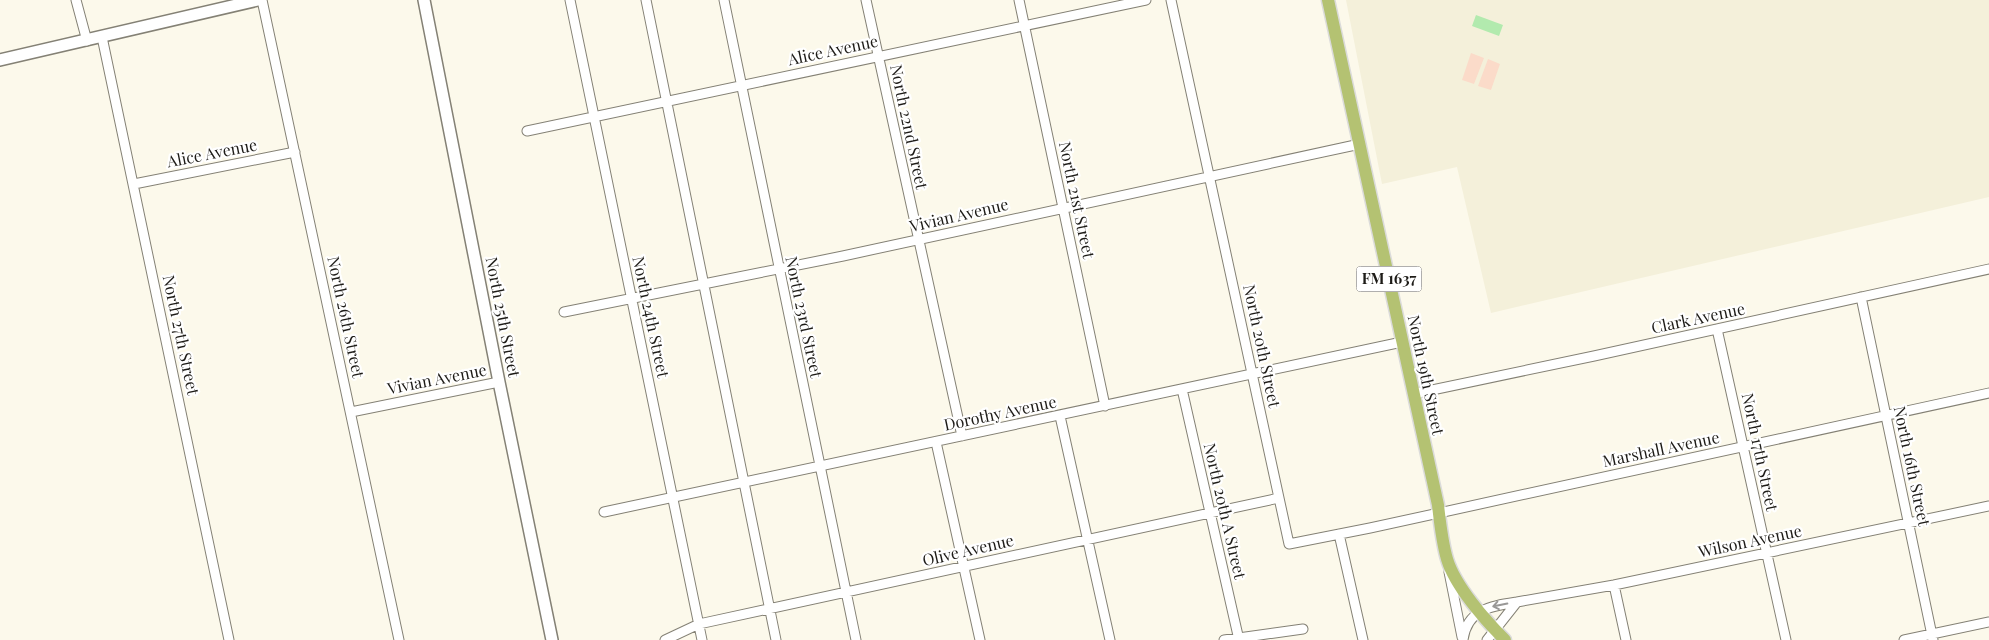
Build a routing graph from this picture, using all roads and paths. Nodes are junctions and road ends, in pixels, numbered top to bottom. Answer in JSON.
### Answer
{"nodes":[{"id":1,"x":76,"y":0,"type":"edge"},
{"id":2,"x":260,"y":0,"type":"edge"},
{"id":3,"x":424,"y":0,"type":"edge"},
{"id":4,"x":570,"y":0,"type":"edge"},
{"id":5,"x":646,"y":0,"type":"edge"},
{"id":6,"x":724,"y":0,"type":"edge"},
{"id":7,"x":866,"y":0,"type":"edge"},
{"id":8,"x":1019,"y":0,"type":"edge"},
{"id":9,"x":1146,"y":0,"type":"edge"},
{"id":10,"x":1171,"y":0,"type":"edge"},
{"id":11,"x":1328,"y":0,"type":"edge"},
{"id":12,"x":1024,"y":25,"type":"junction"},
{"id":13,"x":102,"y":37,"type":"junction"},
{"id":14,"x":87,"y":41,"type":"junction"},
{"id":15,"x":878,"y":56,"type":"junction"},
{"id":16,"x":0,"y":60,"type":"edge"},
{"id":17,"x":741,"y":85,"type":"junction"},
{"id":18,"x":665,"y":102,"type":"junction"},
{"id":19,"x":595,"y":116,"type":"junction"},
{"id":20,"x":527,"y":131,"type":"dead end"},
{"id":21,"x":1360,"y":144,"type":"junction"},
{"id":22,"x":295,"y":152,"type":"junction"},
{"id":23,"x":1210,"y":176,"type":"junction"},
{"id":24,"x":134,"y":184,"type":"junction"},
{"id":25,"x":1063,"y":207,"type":"junction"},
{"id":26,"x":918,"y":239,"type":"junction"},
{"id":27,"x":779,"y":269,"type":"junction"},
{"id":28,"x":1989,"y":269,"type":"edge"},
{"id":29,"x":702,"y":284,"type":"junction"},
{"id":30,"x":1861,"y":297,"type":"junction"},
{"id":31,"x":632,"y":298,"type":"junction"},
{"id":32,"x":564,"y":312,"type":"dead end"},
{"id":33,"x":1717,"y":329,"type":"junction"},
{"id":34,"x":1402,"y":342,"type":"junction"},
{"id":35,"x":1253,"y":373,"type":"junction"},
{"id":36,"x":499,"y":382,"type":"junction"},
{"id":37,"x":1182,"y":389,"type":"junction"},
{"id":38,"x":1989,"y":393,"type":"edge"},
{"id":39,"x":1413,"y":394,"type":"junction"},
{"id":40,"x":1105,"y":406,"type":"junction"},
{"id":41,"x":351,"y":412,"type":"junction"},
{"id":42,"x":1886,"y":415,"type":"junction"},
{"id":43,"x":1060,"y":416,"type":"junction"},
{"id":44,"x":962,"y":436,"type":"junction"},
{"id":45,"x":936,"y":442,"type":"junction"},
{"id":46,"x":1744,"y":447,"type":"junction"},
{"id":47,"x":820,"y":467,"type":"junction"},
{"id":48,"x":743,"y":482,"type":"junction"},
{"id":49,"x":673,"y":497,"type":"junction"},
{"id":50,"x":1280,"y":498,"type":"junction"},
{"id":51,"x":1989,"y":506,"type":"edge"},
{"id":52,"x":604,"y":512,"type":"dead end"},
{"id":53,"x":1210,"y":512,"type":"junction"},
{"id":54,"x":1439,"y":513,"type":"junction"},
{"id":55,"x":1909,"y":523,"type":"junction"},
{"id":56,"x":1339,"y":534,"type":"junction"},
{"id":57,"x":1088,"y":538,"type":"junction"},
{"id":58,"x":1767,"y":552,"type":"junction"},
{"id":59,"x":1447,"y":559,"type":"junction"},
{"id":60,"x":963,"y":566,"type":"junction"},
{"id":61,"x":1614,"y":585,"type":"junction"},
{"id":62,"x":846,"y":592,"type":"junction"},
{"id":63,"x":1517,"y":602,"type":"junction"},
{"id":64,"x":770,"y":609,"type":"junction"},
{"id":65,"x":1479,"y":612,"type":"junction"},
{"id":66,"x":1989,"y":622,"type":"edge"},
{"id":67,"x":699,"y":624,"type":"junction"},
{"id":68,"x":1303,"y":629,"type":"dead end"},
{"id":69,"x":1491,"y":635,"type":"edge"},
{"id":70,"x":1932,"y":637,"type":"edge"},
{"id":71,"x":1239,"y":638,"type":"edge"},
{"id":72,"x":229,"y":640,"type":"edge"},
{"id":73,"x":399,"y":640,"type":"edge"},
{"id":74,"x":552,"y":640,"type":"edge"},
{"id":75,"x":665,"y":640,"type":"edge"},
{"id":76,"x":702,"y":640,"type":"edge"},
{"id":77,"x":776,"y":640,"type":"edge"},
{"id":78,"x":856,"y":640,"type":"edge"},
{"id":79,"x":980,"y":640,"type":"edge"},
{"id":80,"x":1110,"y":640,"type":"edge"},
{"id":81,"x":1224,"y":640,"type":"edge"},
{"id":82,"x":1363,"y":640,"type":"edge"},
{"id":83,"x":1463,"y":640,"type":"edge"},
{"id":84,"x":1505,"y":640,"type":"edge"},
{"id":85,"x":1626,"y":640,"type":"edge"},
{"id":86,"x":1786,"y":640,"type":"edge"},
{"id":87,"x":1904,"y":640,"type":"edge"}],
"edges":[{"from":1,"to":14,"type":"street"},
{"from":2,"to":13,"type":"street"},
{"from":2,"to":22,"type":"street","name":"North 26th Street"},
{"from":3,"to":36,"type":"street","name":"North 25th Street"},
{"from":4,"to":19,"type":"street","name":"North 24th Street"},
{"from":5,"to":18,"type":"street"},
{"from":6,"to":17,"type":"street","name":"North 23rd Street"},
{"from":7,"to":15,"type":"street","name":"North 22nd Street"},
{"from":8,"to":12,"type":"street","name":"North 21st Street"},
{"from":9,"to":12,"type":"street","name":"Alice Avenue"},
{"from":10,"to":23,"type":"street","name":"North 20th Street"},
{"from":11,"to":21,"type":"main road","name":"North 19th Street","number":"FM 1637"},
{"from":12,"to":15,"type":"street","name":"Alice Avenue"},
{"from":12,"to":25,"type":"street","name":"North 21st Street"},
{"from":13,"to":14,"type":"street"},
{"from":13,"to":24,"type":"street","name":"North 27th Street"},
{"from":14,"to":16,"type":"street"},
{"from":15,"to":17,"type":"street","name":"Alice Avenue"},
{"from":15,"to":26,"type":"street","name":"North 22nd Street"},
{"from":17,"to":18,"type":"street","name":"Alice Avenue"},
{"from":17,"to":27,"type":"street","name":"North 23rd Street"},
{"from":18,"to":19,"type":"street","name":"Alice Avenue"},
{"from":18,"to":29,"type":"street"},
{"from":19,"to":20,"type":"street","name":"Alice Avenue"},
{"from":19,"to":31,"type":"street","name":"North 24th Street"},
{"from":21,"to":23,"type":"street","name":"Vivian Avenue"},
{"from":21,"to":34,"type":"main road","name":"North 19th Street","number":"FM 1637"},
{"from":22,"to":24,"type":"street","name":"Alice Avenue"},
{"from":22,"to":41,"type":"street","name":"North 26th Street"},
{"from":23,"to":25,"type":"street","name":"Vivian Avenue"},
{"from":23,"to":35,"type":"street","name":"North 20th Street"},
{"from":24,"to":72,"type":"street","name":"North 27th Street"},
{"from":25,"to":26,"type":"street","name":"Vivian Avenue"},
{"from":25,"to":40,"type":"street","name":"North 21st Street"},
{"from":26,"to":27,"type":"street","name":"Vivian Avenue"},
{"from":26,"to":44,"type":"street","name":"North 22nd Street"},
{"from":27,"to":29,"type":"street","name":"Vivian Avenue"},
{"from":27,"to":47,"type":"street","name":"North 23rd Street"},
{"from":28,"to":30,"type":"street","name":"Clark Avenue"},
{"from":29,"to":31,"type":"street","name":"Vivian Avenue"},
{"from":29,"to":48,"type":"street"},
{"from":30,"to":33,"type":"street","name":"Clark Avenue"},
{"from":30,"to":42,"type":"street","name":"North 16th Street"},
{"from":31,"to":32,"type":"street","name":"Vivian Avenue"},
{"from":31,"to":49,"type":"street","name":"North 24th Street"},
{"from":33,"to":39,"type":"street","name":"Clark Avenue"},
{"from":33,"to":46,"type":"street","name":"North 17th Street"},
{"from":34,"to":35,"type":"street","name":"Dorothy Avenue"},
{"from":34,"to":39,"type":"main road","name":"North 19th Street","number":"FM 1637"},
{"from":35,"to":37,"type":"street","name":"Dorothy Avenue"},
{"from":35,"to":50,"type":"street","name":"North 20th Street"},
{"from":36,"to":41,"type":"street","name":"Vivian Avenue"},
{"from":36,"to":74,"type":"street","name":"North 25th Street"},
{"from":37,"to":40,"type":"street","name":"Dorothy Avenue"},
{"from":37,"to":53,"type":"street","name":"North 20th A Street"},
{"from":38,"to":42,"type":"street","name":"Marshall Avenue"},
{"from":39,"to":54,"type":"main road","name":"North 19th Street","number":"FM 1637"},
{"from":40,"to":43,"type":"street","name":"Dorothy Avenue"},
{"from":41,"to":73,"type":"street","name":"North 26th Street"},
{"from":42,"to":46,"type":"street","name":"Marshall Avenue"},
{"from":42,"to":55,"type":"street","name":"North 16th Street"},
{"from":43,"to":44,"type":"street","name":"Dorothy Avenue"},
{"from":43,"to":57,"type":"street"},
{"from":44,"to":45,"type":"street","name":"Dorothy Avenue"},
{"from":45,"to":47,"type":"street","name":"Dorothy Avenue"},
{"from":45,"to":60,"type":"street"},
{"from":46,"to":54,"type":"street","name":"Marshall Avenue"},
{"from":46,"to":58,"type":"street","name":"North 17th Street"},
{"from":47,"to":48,"type":"street","name":"Dorothy Avenue"},
{"from":47,"to":62,"type":"street","name":"North 23rd Street"},
{"from":48,"to":49,"type":"street","name":"Dorothy Avenue"},
{"from":48,"to":64,"type":"street"},
{"from":49,"to":52,"type":"street","name":"Dorothy Avenue"},
{"from":49,"to":67,"type":"street","name":"North 24th Street"},
{"from":50,"to":53,"type":"street","name":"Olive Avenue"},
{"from":50,"to":56,"type":"street","name":"North 20th Street"},
{"from":51,"to":55,"type":"street","name":"Wilson Avenue"},
{"from":53,"to":57,"type":"street","name":"Olive Avenue"},
{"from":53,"to":71,"type":"street","name":"North 20th A Street"},
{"from":54,"to":56,"type":"street","name":"Marshall Avenue"},
{"from":54,"to":59,"type":"main road","name":"North 19th Street","number":"FM 1637"},
{"from":55,"to":58,"type":"street","name":"Wilson Avenue"},
{"from":55,"to":70,"type":"street","name":"North 16th Street"},
{"from":56,"to":82,"type":"street"},
{"from":57,"to":60,"type":"street","name":"Olive Avenue"},
{"from":57,"to":80,"type":"street"},
{"from":58,"to":61,"type":"street","name":"Wilson Avenue"},
{"from":58,"to":86,"type":"street","name":"North 17th Street"},
{"from":59,"to":65,"type":"main road","number":"FM 1637"},
{"from":59,"to":83,"type":"street","name":"North 19th Street"},
{"from":60,"to":62,"type":"street","name":"Olive Avenue"},
{"from":60,"to":79,"type":"street"},
{"from":61,"to":63,"type":"street","name":"Wilson Avenue"},
{"from":61,"to":85,"type":"street"},
{"from":62,"to":64,"type":"street","name":"Olive Avenue"},
{"from":62,"to":78,"type":"street","name":"North 23rd Street"},
{"from":63,"to":65,"type":"street","name":"Wilson Avenue","one_way":true},
{"from":63,"to":69,"type":"street"},
{"from":64,"to":67,"type":"street","name":"Olive Avenue"},
{"from":64,"to":77,"type":"street"},
{"from":65,"to":69,"type":"main road","number":"FM 1637"},
{"from":65,"to":83,"type":"street"},
{"from":66,"to":70,"type":"street"},
{"from":67,"to":75,"type":"street","name":"Olive Avenue"},
{"from":67,"to":76,"type":"street","name":"North 24th Street"},
{"from":68,"to":71,"type":"street"},
{"from":69,"to":84,"type":"main road","number":"FM 1637"},
{"from":70,"to":87,"type":"street"},
{"from":71,"to":81,"type":"street"}]}
